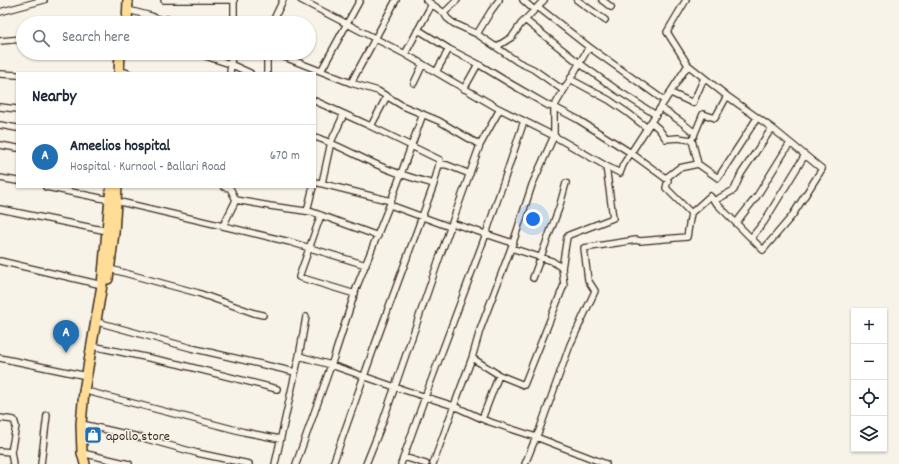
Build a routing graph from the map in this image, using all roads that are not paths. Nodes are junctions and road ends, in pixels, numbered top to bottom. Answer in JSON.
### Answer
{"nodes":[{"id":1,"x":44,"y":0,"type":"edge"},
{"id":2,"x":123,"y":0,"type":"edge"},
{"id":3,"x":128,"y":0,"type":"edge"},
{"id":4,"x":164,"y":0,"type":"edge"},
{"id":5,"x":234,"y":0,"type":"edge"},
{"id":6,"x":283,"y":0,"type":"edge"},
{"id":7,"x":301,"y":0,"type":"edge"},
{"id":8,"x":360,"y":0,"type":"edge"},
{"id":9,"x":396,"y":0,"type":"edge"},
{"id":10,"x":426,"y":0,"type":"edge"},
{"id":11,"x":457,"y":0,"type":"edge"},
{"id":12,"x":499,"y":0,"type":"edge"},
{"id":13,"x":523,"y":0,"type":"edge"},
{"id":14,"x":544,"y":0,"type":"edge"},
{"id":15,"x":577,"y":0,"type":"edge"},
{"id":16,"x":602,"y":0,"type":"edge"},
{"id":17,"x":686,"y":0,"type":"edge"},
{"id":18,"x":432,"y":4,"type":"junction"},
{"id":19,"x":612,"y":7,"type":"dead end"},
{"id":20,"x":536,"y":9,"type":"junction"},
{"id":21,"x":128,"y":10,"type":"junction"},
{"id":22,"x":0,"y":12,"type":"edge"},
{"id":23,"x":444,"y":13,"type":"junction"},
{"id":24,"x":122,"y":16,"type":"edge"},
{"id":25,"x":128,"y":16,"type":"edge"},
{"id":26,"x":151,"y":16,"type":"edge"},
{"id":27,"x":234,"y":16,"type":"edge"},
{"id":28,"x":275,"y":16,"type":"edge"},
{"id":29,"x":525,"y":20,"type":"junction"},
{"id":30,"x":605,"y":20,"type":"dead end"},
{"id":31,"x":348,"y":24,"type":"junction"},
{"id":32,"x":417,"y":31,"type":"junction"},
{"id":33,"x":477,"y":34,"type":"junction"},
{"id":34,"x":375,"y":38,"type":"junction"},
{"id":35,"x":16,"y":40,"type":"edge"},
{"id":36,"x":0,"y":42,"type":"edge"},
{"id":37,"x":496,"y":47,"type":"junction"},
{"id":38,"x":589,"y":47,"type":"junction"},
{"id":39,"x":449,"y":49,"type":"junction"},
{"id":40,"x":405,"y":54,"type":"junction"},
{"id":41,"x":121,"y":60,"type":"edge"},
{"id":42,"x":125,"y":60,"type":"edge"},
{"id":43,"x":218,"y":60,"type":"edge"},
{"id":44,"x":231,"y":60,"type":"edge"},
{"id":45,"x":267,"y":60,"type":"edge"},
{"id":46,"x":292,"y":60,"type":"edge"},
{"id":47,"x":579,"y":63,"type":"junction"},
{"id":48,"x":230,"y":64,"type":"junction"},
{"id":49,"x":423,"y":64,"type":"junction"},
{"id":50,"x":478,"y":64,"type":"junction"},
{"id":51,"x":688,"y":64,"type":"junction"},
{"id":52,"x":321,"y":71,"type":"junction"},
{"id":53,"x":124,"y":72,"type":"edge"},
{"id":54,"x":124,"y":72,"type":"edge"},
{"id":55,"x":230,"y":72,"type":"edge"},
{"id":56,"x":248,"y":72,"type":"edge"},
{"id":57,"x":267,"y":72,"type":"edge"},
{"id":58,"x":436,"y":72,"type":"junction"},
{"id":59,"x":0,"y":74,"type":"edge"},
{"id":60,"x":16,"y":75,"type":"edge"},
{"id":61,"x":704,"y":78,"type":"junction"},
{"id":62,"x":570,"y":79,"type":"junction"},
{"id":63,"x":351,"y":83,"type":"junction"},
{"id":64,"x":414,"y":83,"type":"dead end"},
{"id":65,"x":464,"y":89,"type":"junction"},
{"id":66,"x":563,"y":90,"type":"junction"},
{"id":67,"x":671,"y":93,"type":"junction"},
{"id":68,"x":387,"y":96,"type":"junction"},
{"id":69,"x":727,"y":96,"type":"junction"},
{"id":70,"x":316,"y":101,"type":"edge"},
{"id":71,"x":665,"y":101,"type":"junction"},
{"id":72,"x":0,"y":107,"type":"edge"},
{"id":73,"x":554,"y":108,"type":"junction"},
{"id":74,"x":660,"y":108,"type":"junction"},
{"id":75,"x":16,"y":109,"type":"edge"},
{"id":76,"x":500,"y":109,"type":"junction"},
{"id":77,"x":344,"y":114,"type":"junction"},
{"id":78,"x":423,"y":114,"type":"junction"},
{"id":79,"x":656,"y":114,"type":"junction"},
{"id":80,"x":757,"y":118,"type":"junction"},
{"id":81,"x":524,"y":121,"type":"junction"},
{"id":82,"x":651,"y":122,"type":"junction"},
{"id":83,"x":0,"y":125,"type":"edge"},
{"id":84,"x":371,"y":126,"type":"junction"},
{"id":85,"x":16,"y":128,"type":"edge"},
{"id":86,"x":647,"y":128,"type":"junction"},
{"id":87,"x":772,"y":128,"type":"junction"},
{"id":88,"x":695,"y":133,"type":"junction"},
{"id":89,"x":554,"y":136,"type":"junction"},
{"id":90,"x":316,"y":137,"type":"edge"},
{"id":91,"x":692,"y":140,"type":"junction"},
{"id":92,"x":331,"y":142,"type":"junction"},
{"id":93,"x":790,"y":143,"type":"junction"},
{"id":94,"x":0,"y":145,"type":"edge"},
{"id":95,"x":411,"y":146,"type":"junction"},
{"id":96,"x":480,"y":146,"type":"junction"},
{"id":97,"x":16,"y":148,"type":"edge"},
{"id":98,"x":631,"y":153,"type":"junction"},
{"id":99,"x":805,"y":155,"type":"junction"},
{"id":100,"x":439,"y":164,"type":"junction"},
{"id":101,"x":698,"y":164,"type":"junction"},
{"id":102,"x":606,"y":166,"type":"junction"},
{"id":103,"x":400,"y":174,"type":"junction"},
{"id":104,"x":470,"y":174,"type":"junction"},
{"id":105,"x":0,"y":178,"type":"edge"},
{"id":106,"x":666,"y":178,"type":"junction"},
{"id":107,"x":16,"y":181,"type":"edge"},
{"id":108,"x":316,"y":182,"type":"edge"},
{"id":109,"x":322,"y":183,"type":"junction"},
{"id":110,"x":566,"y":183,"type":"dead end"},
{"id":111,"x":434,"y":184,"type":"junction"},
{"id":112,"x":51,"y":188,"type":"edge"},
{"id":113,"x":111,"y":188,"type":"edge"},
{"id":114,"x":117,"y":188,"type":"edge"},
{"id":115,"x":230,"y":188,"type":"edge"},
{"id":116,"x":313,"y":188,"type":"edge"},
{"id":117,"x":113,"y":200,"type":"junction"},
{"id":118,"x":236,"y":200,"type":"junction"},
{"id":119,"x":714,"y":201,"type":"junction"},
{"id":120,"x":390,"y":203,"type":"junction"},
{"id":121,"x":0,"y":209,"type":"edge"},
{"id":122,"x":307,"y":212,"type":"junction"},
{"id":123,"x":691,"y":213,"type":"junction"},
{"id":124,"x":321,"y":215,"type":"junction"},
{"id":125,"x":422,"y":217,"type":"junction"},
{"id":126,"x":736,"y":224,"type":"junction"},
{"id":127,"x":451,"y":225,"type":"junction"},
{"id":128,"x":223,"y":226,"type":"junction"},
{"id":129,"x":107,"y":230,"type":"junction"},
{"id":130,"x":486,"y":234,"type":"junction"},
{"id":131,"x":378,"y":236,"type":"junction"},
{"id":132,"x":751,"y":238,"type":"junction"},
{"id":133,"x":512,"y":246,"type":"junction"},
{"id":134,"x":310,"y":248,"type":"junction"},
{"id":135,"x":541,"y":258,"type":"junction"},
{"id":136,"x":0,"y":261,"type":"edge"},
{"id":137,"x":366,"y":265,"type":"junction"},
{"id":138,"x":562,"y":268,"type":"junction"},
{"id":139,"x":110,"y":269,"type":"junction"},
{"id":140,"x":533,"y":278,"type":"dead end"},
{"id":141,"x":102,"y":285,"type":"junction"},
{"id":142,"x":355,"y":294,"type":"junction"},
{"id":143,"x":263,"y":315,"type":"dead end"},
{"id":144,"x":306,"y":317,"type":"dead end"},
{"id":145,"x":101,"y":323,"type":"junction"},
{"id":146,"x":97,"y":347,"type":"junction"},
{"id":147,"x":299,"y":356,"type":"junction"},
{"id":148,"x":0,"y":358,"type":"edge"},
{"id":149,"x":472,"y":358,"type":"junction"},
{"id":150,"x":331,"y":365,"type":"junction"},
{"id":151,"x":295,"y":372,"type":"junction"},
{"id":152,"x":499,"y":375,"type":"junction"},
{"id":153,"x":87,"y":376,"type":"junction"},
{"id":154,"x":364,"y":376,"type":"junction"},
{"id":155,"x":395,"y":387,"type":"junction"},
{"id":156,"x":277,"y":389,"type":"dead end"},
{"id":157,"x":90,"y":392,"type":"junction"},
{"id":158,"x":425,"y":397,"type":"junction"},
{"id":159,"x":454,"y":406,"type":"junction"},
{"id":160,"x":47,"y":415,"type":"dead end"},
{"id":161,"x":0,"y":418,"type":"edge"},
{"id":162,"x":482,"y":419,"type":"junction"},
{"id":163,"x":86,"y":425,"type":"junction"},
{"id":164,"x":536,"y":437,"type":"junction"},
{"id":165,"x":280,"y":439,"type":"junction"},
{"id":166,"x":0,"y":451,"type":"edge"},
{"id":167,"x":11,"y":452,"type":"junction"},
{"id":168,"x":82,"y":452,"type":"junction"},
{"id":169,"x":404,"y":457,"type":"junction"},
{"id":170,"x":12,"y":464,"type":"edge"},
{"id":171,"x":40,"y":464,"type":"edge"},
{"id":172,"x":85,"y":464,"type":"edge"},
{"id":173,"x":129,"y":464,"type":"edge"},
{"id":174,"x":249,"y":464,"type":"edge"},
{"id":175,"x":275,"y":464,"type":"edge"},
{"id":176,"x":296,"y":464,"type":"edge"},
{"id":177,"x":333,"y":464,"type":"edge"},
{"id":178,"x":366,"y":464,"type":"edge"},
{"id":179,"x":401,"y":464,"type":"edge"},
{"id":180,"x":426,"y":464,"type":"edge"},
{"id":181,"x":433,"y":464,"type":"edge"},
{"id":182,"x":525,"y":464,"type":"edge"},
{"id":183,"x":606,"y":464,"type":"edge"}],
"edges":[{"from":1,"to":22,"type":"street"},
{"from":2,"to":24,"type":"main road"},
{"from":3,"to":21,"type":"main road"},
{"from":4,"to":5,"type":"street"},
{"from":5,"to":27,"type":"street"},
{"from":6,"to":28,"type":"street"},
{"from":7,"to":31,"type":"street"},
{"from":8,"to":31,"type":"street"},
{"from":9,"to":34,"type":"street"},
{"from":10,"to":18,"type":"street"},
{"from":11,"to":23,"type":"street"},
{"from":12,"to":33,"type":"street"},
{"from":13,"to":20,"type":"street"},
{"from":14,"to":20,"type":"street"},
{"from":15,"to":30,"type":"street"},
{"from":16,"to":19,"type":"street"},
{"from":17,"to":51,"type":"street"},
{"from":18,"to":23,"type":"street"},
{"from":18,"to":32,"type":"street"},
{"from":20,"to":29,"type":"street"},
{"from":20,"to":38,"type":"street"},
{"from":21,"to":25,"type":"main road"},
{"from":21,"to":26,"type":"street"},
{"from":23,"to":33,"type":"street"},
{"from":29,"to":37,"type":"street"},
{"from":29,"to":47,"type":"street"},
{"from":31,"to":34,"type":"street"},
{"from":31,"to":52,"type":"street"},
{"from":32,"to":39,"type":"street"},
{"from":32,"to":40,"type":"street"},
{"from":33,"to":37,"type":"street"},
{"from":34,"to":40,"type":"street"},
{"from":34,"to":63,"type":"street"},
{"from":35,"to":36,"type":"street"},
{"from":37,"to":66,"type":"street"},
{"from":38,"to":47,"type":"street"},
{"from":38,"to":71,"type":"street"},
{"from":39,"to":50,"type":"street"},
{"from":39,"to":58,"type":"street"},
{"from":40,"to":49,"type":"street"},
{"from":41,"to":53,"type":"main road"},
{"from":42,"to":54,"type":"main road"},
{"from":43,"to":48,"type":"street"},
{"from":44,"to":48,"type":"street"},
{"from":45,"to":57,"type":"street"},
{"from":46,"to":52,"type":"street"},
{"from":47,"to":62,"type":"street"},
{"from":47,"to":79,"type":"street"},
{"from":48,"to":55,"type":"street"},
{"from":48,"to":56,"type":"street"},
{"from":49,"to":58,"type":"street"},
{"from":49,"to":64,"type":"street"},
{"from":50,"to":65,"type":"street"},
{"from":50,"to":73,"type":"street"},
{"from":51,"to":61,"type":"street"},
{"from":51,"to":67,"type":"street"},
{"from":52,"to":63,"type":"street"},
{"from":58,"to":65,"type":"street"},
{"from":59,"to":60,"type":"street"},
{"from":61,"to":67,"type":"street"},
{"from":61,"to":69,"type":"street"},
{"from":62,"to":66,"type":"street"},
{"from":62,"to":86,"type":"street"},
{"from":63,"to":68,"type":"street"},
{"from":65,"to":76,"type":"street"},
{"from":66,"to":73,"type":"street"},
{"from":67,"to":71,"type":"street"},
{"from":68,"to":78,"type":"street"},
{"from":68,"to":84,"type":"street"},
{"from":69,"to":80,"type":"street"},
{"from":69,"to":88,"type":"street"},
{"from":70,"to":77,"type":"street"},
{"from":71,"to":74,"type":"street"},
{"from":72,"to":75,"type":"street"},
{"from":73,"to":89,"type":"street"},
{"from":73,"to":98,"type":"street"},
{"from":74,"to":79,"type":"street"},
{"from":74,"to":88,"type":"street"},
{"from":76,"to":81,"type":"street"},
{"from":76,"to":96,"type":"street"},
{"from":77,"to":84,"type":"street"},
{"from":77,"to":92,"type":"street"},
{"from":78,"to":95,"type":"street"},
{"from":78,"to":96,"type":"street"},
{"from":79,"to":82,"type":"street"},
{"from":80,"to":87,"type":"street"},
{"from":80,"to":101,"type":"street"},
{"from":81,"to":89,"type":"street"},
{"from":81,"to":130,"type":"street"},
{"from":82,"to":86,"type":"street"},
{"from":82,"to":91,"type":"street"},
{"from":83,"to":85,"type":"street"},
{"from":84,"to":95,"type":"street"},
{"from":86,"to":98,"type":"street"},
{"from":87,"to":93,"type":"street"},
{"from":87,"to":119,"type":"street"},
{"from":88,"to":91,"type":"street"},
{"from":89,"to":102,"type":"street"},
{"from":89,"to":133,"type":"street"},
{"from":90,"to":92,"type":"street"},
{"from":91,"to":101,"type":"street"},
{"from":92,"to":103,"type":"street"},
{"from":92,"to":109,"type":"street"},
{"from":93,"to":99,"type":"street"},
{"from":93,"to":126,"type":"street"},
{"from":94,"to":97,"type":"street"},
{"from":95,"to":100,"type":"street"},
{"from":95,"to":103,"type":"street"},
{"from":96,"to":104,"type":"street"},
{"from":98,"to":102,"type":"street"},
{"from":98,"to":106,"type":"street"},
{"from":99,"to":132,"type":"street"},
{"from":99,"to":132,"type":"street"},
{"from":100,"to":104,"type":"street"},
{"from":100,"to":111,"type":"street"},
{"from":101,"to":106,"type":"street"},
{"from":102,"to":138,"type":"street"},
{"from":103,"to":111,"type":"street"},
{"from":103,"to":120,"type":"street"},
{"from":104,"to":127,"type":"street"},
{"from":105,"to":107,"type":"street"},
{"from":106,"to":123,"type":"street"},
{"from":108,"to":109,"type":"street"},
{"from":109,"to":120,"type":"street"},
{"from":110,"to":135,"type":"street"},
{"from":111,"to":125,"type":"street"},
{"from":112,"to":117,"type":"street"},
{"from":113,"to":117,"type":"main road"},
{"from":114,"to":117,"type":"main road"},
{"from":115,"to":118,"type":"street"},
{"from":116,"to":122,"type":"street"},
{"from":117,"to":128,"type":"street"},
{"from":117,"to":129,"type":"main road"},
{"from":117,"to":139,"type":"main road"},
{"from":118,"to":122,"type":"street"},
{"from":118,"to":128,"type":"street"},
{"from":119,"to":123,"type":"street"},
{"from":119,"to":126,"type":"street"},
{"from":120,"to":125,"type":"street"},
{"from":120,"to":131,"type":"street"},
{"from":121,"to":129,"type":"street"},
{"from":122,"to":124,"type":"street"},
{"from":123,"to":164,"type":"street"},
{"from":124,"to":131,"type":"street"},
{"from":124,"to":134,"type":"street"},
{"from":125,"to":127,"type":"street"},
{"from":125,"to":154,"type":"street"},
{"from":126,"to":132,"type":"street"},
{"from":127,"to":130,"type":"street"},
{"from":127,"to":155,"type":"street"},
{"from":128,"to":134,"type":"street"},
{"from":129,"to":141,"type":"main road"},
{"from":130,"to":133,"type":"street"},
{"from":130,"to":158,"type":"street"},
{"from":131,"to":137,"type":"street"},
{"from":133,"to":135,"type":"street"},
{"from":133,"to":149,"type":"street"},
{"from":134,"to":137,"type":"street"},
{"from":134,"to":142,"type":"street"},
{"from":135,"to":138,"type":"street"},
{"from":135,"to":140,"type":"street"},
{"from":136,"to":141,"type":"street"},
{"from":137,"to":142,"type":"street"},
{"from":138,"to":152,"type":"street"},
{"from":139,"to":143,"type":"street"},
{"from":139,"to":145,"type":"main road"},
{"from":141,"to":153,"type":"main road"},
{"from":142,"to":150,"type":"street"},
{"from":144,"to":147,"type":"street"},
{"from":145,"to":146,"type":"main road"},
{"from":145,"to":151,"type":"street"},
{"from":146,"to":156,"type":"street"},
{"from":146,"to":157,"type":"main road"},
{"from":147,"to":150,"type":"street"},
{"from":147,"to":151,"type":"street"},
{"from":148,"to":153,"type":"street"},
{"from":149,"to":152,"type":"street"},
{"from":149,"to":159,"type":"street"},
{"from":150,"to":154,"type":"street"},
{"from":150,"to":176,"type":"street"},
{"from":151,"to":165,"type":"street"},
{"from":152,"to":162,"type":"street"},
{"from":153,"to":168,"type":"main road"},
{"from":154,"to":155,"type":"street"},
{"from":154,"to":177,"type":"street"},
{"from":155,"to":158,"type":"street"},
{"from":155,"to":178,"type":"street"},
{"from":157,"to":163,"type":"main road"},
{"from":157,"to":165,"type":"street"},
{"from":158,"to":159,"type":"street"},
{"from":158,"to":169,"type":"street"},
{"from":159,"to":162,"type":"street"},
{"from":159,"to":181,"type":"street"},
{"from":160,"to":171,"type":"street"},
{"from":161,"to":167,"type":"street"},
{"from":162,"to":164,"type":"street"},
{"from":163,"to":168,"type":"main road"},
{"from":163,"to":174,"type":"street"},
{"from":164,"to":182,"type":"street"},
{"from":164,"to":183,"type":"street"},
{"from":165,"to":175,"type":"street"},
{"from":166,"to":167,"type":"street"},
{"from":167,"to":170,"type":"street"},
{"from":168,"to":172,"type":"main road"},
{"from":168,"to":173,"type":"street"},
{"from":169,"to":179,"type":"street"},
{"from":169,"to":180,"type":"street"}]}
